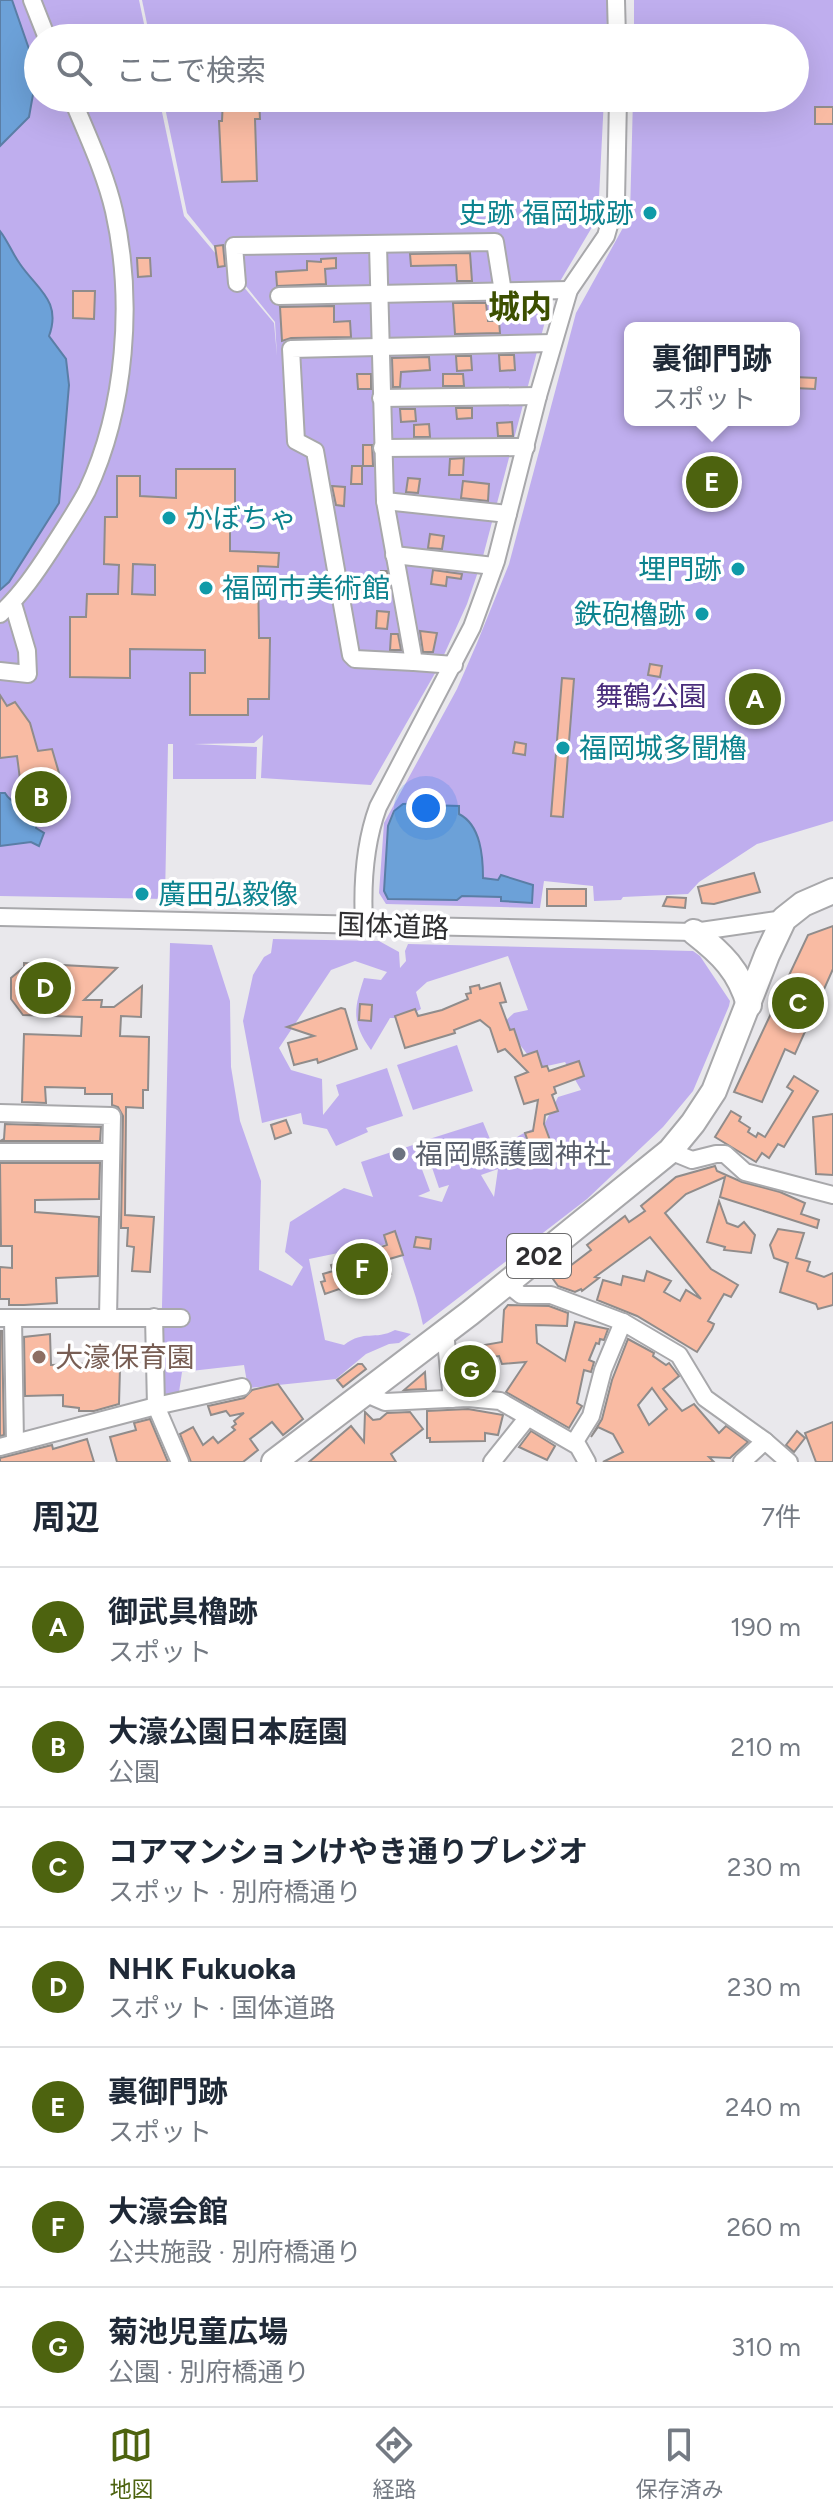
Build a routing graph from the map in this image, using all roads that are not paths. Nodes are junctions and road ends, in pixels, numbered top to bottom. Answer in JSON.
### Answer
{"nodes":[{"id":1,"x":32,"y":0,"type":"edge"},
{"id":2,"x":616,"y":0,"type":"edge"},
{"id":3,"x":41,"y":24,"type":"edge"},
{"id":4,"x":617,"y":24,"type":"edge"},
{"id":5,"x":78,"y":112,"type":"edge"},
{"id":6,"x":618,"y":112,"type":"edge"},
{"id":7,"x":378,"y":245,"type":"junction"},
{"id":8,"x":237,"y":283,"type":"dead end"},
{"id":9,"x":569,"y":290,"type":"junction"},
{"id":10,"x":503,"y":292,"type":"junction"},
{"id":11,"x":379,"y":294,"type":"junction"},
{"id":12,"x":279,"y":296,"type":"dead end"},
{"id":13,"x":553,"y":343,"type":"junction"},
{"id":14,"x":379,"y":346,"type":"junction"},
{"id":15,"x":538,"y":396,"type":"junction"},
{"id":16,"x":381,"y":398,"type":"junction"},
{"id":17,"x":526,"y":447,"type":"junction"},
{"id":18,"x":382,"y":448,"type":"junction"},
{"id":19,"x":385,"y":501,"type":"junction"},
{"id":20,"x":508,"y":514,"type":"junction"},
{"id":21,"x":394,"y":555,"type":"junction"},
{"id":22,"x":494,"y":566,"type":"junction"},
{"id":23,"x":7,"y":611,"type":"edge"},
{"id":24,"x":414,"y":662,"type":"junction"},
{"id":25,"x":454,"y":665,"type":"junction"},
{"id":26,"x":0,"y":671,"type":"edge"},
{"id":27,"x":833,"y":891,"type":"edge"},
{"id":28,"x":0,"y":917,"type":"edge"},
{"id":29,"x":784,"y":919,"type":"junction"},
{"id":30,"x":364,"y":924,"type":"junction"},
{"id":31,"x":694,"y":932,"type":"junction"},
{"id":32,"x":749,"y":1005,"type":"junction"},
{"id":33,"x":0,"y":1113,"type":"edge"},
{"id":34,"x":670,"y":1151,"type":"junction"},
{"id":35,"x":0,"y":1152,"type":"edge"},
{"id":36,"x":111,"y":1152,"type":"junction"},
{"id":37,"x":833,"y":1195,"type":"edge"},
{"id":38,"x":506,"y":1283,"type":"junction"},
{"id":39,"x":108,"y":1317,"type":"junction"},
{"id":40,"x":154,"y":1317,"type":"junction"},
{"id":41,"x":6,"y":1318,"type":"edge"},
{"id":42,"x":181,"y":1318,"type":"dead end"},
{"id":43,"x":623,"y":1322,"type":"junction"},
{"id":44,"x":445,"y":1332,"type":"junction"},
{"id":45,"x":242,"y":1387,"type":"dead end"},
{"id":46,"x":364,"y":1393,"type":"junction"},
{"id":47,"x":452,"y":1399,"type":"junction"},
{"id":48,"x":156,"y":1406,"type":"junction"},
{"id":49,"x":528,"y":1417,"type":"junction"},
{"id":50,"x":765,"y":1441,"type":"junction"},
{"id":51,"x":574,"y":1443,"type":"junction"},
{"id":52,"x":7,"y":1445,"type":"edge"},
{"id":53,"x":180,"y":1462,"type":"edge"},
{"id":54,"x":274,"y":1462,"type":"edge"},
{"id":55,"x":492,"y":1462,"type":"edge"},
{"id":56,"x":587,"y":1462,"type":"edge"},
{"id":57,"x":742,"y":1462,"type":"edge"},
{"id":58,"x":789,"y":1462,"type":"edge"}],
"edges":[{"from":1,"to":3,"type":"street"},
{"from":2,"to":4,"type":"street"},
{"from":5,"to":23,"type":"street"},
{"from":6,"to":9,"type":"street"},
{"from":7,"to":8,"type":"street"},
{"from":7,"to":10,"type":"street"},
{"from":7,"to":11,"type":"street"},
{"from":9,"to":10,"type":"street"},
{"from":9,"to":13,"type":"street"},
{"from":10,"to":11,"type":"street"},
{"from":11,"to":12,"type":"street"},
{"from":11,"to":14,"type":"street"},
{"from":13,"to":14,"type":"street"},
{"from":13,"to":15,"type":"street"},
{"from":14,"to":16,"type":"street"},
{"from":14,"to":24,"type":"street"},
{"from":15,"to":16,"type":"street"},
{"from":15,"to":17,"type":"street"},
{"from":16,"to":18,"type":"street"},
{"from":17,"to":18,"type":"street"},
{"from":17,"to":20,"type":"street"},
{"from":18,"to":19,"type":"street"},
{"from":19,"to":20,"type":"street"},
{"from":19,"to":21,"type":"street"},
{"from":20,"to":22,"type":"street"},
{"from":21,"to":22,"type":"street"},
{"from":21,"to":24,"type":"street"},
{"from":22,"to":25,"type":"street"},
{"from":23,"to":26,"type":"street"},
{"from":24,"to":25,"type":"street"},
{"from":25,"to":30,"type":"street"},
{"from":27,"to":29,"type":"highway"},
{"from":28,"to":30,"type":"street","name":"国体道路"},
{"from":29,"to":31,"type":"street","name":"国体道路"},
{"from":29,"to":32,"type":"highway","number":"202"},
{"from":30,"to":31,"type":"street","name":"国体道路"},
{"from":31,"to":32,"type":"highway"},
{"from":32,"to":34,"type":"highway","number":"202"},
{"from":33,"to":36,"type":"street"},
{"from":34,"to":37,"type":"street"},
{"from":34,"to":38,"type":"highway","number":"202"},
{"from":35,"to":36,"type":"street"},
{"from":36,"to":39,"type":"street"},
{"from":38,"to":43,"type":"street"},
{"from":38,"to":44,"type":"highway","number":"202"},
{"from":39,"to":40,"type":"street"},
{"from":39,"to":41,"type":"street"},
{"from":40,"to":42,"type":"street"},
{"from":40,"to":48,"type":"street"},
{"from":41,"to":52,"type":"street"},
{"from":43,"to":50,"type":"street"},
{"from":43,"to":51,"type":"street"},
{"from":44,"to":46,"type":"highway","number":"202"},
{"from":44,"to":47,"type":"street"},
{"from":45,"to":48,"type":"street"},
{"from":46,"to":47,"type":"street"},
{"from":46,"to":54,"type":"highway","number":"202"},
{"from":47,"to":49,"type":"street"},
{"from":48,"to":52,"type":"street"},
{"from":48,"to":53,"type":"street"},
{"from":49,"to":51,"type":"street"},
{"from":49,"to":55,"type":"street"},
{"from":50,"to":57,"type":"street"},
{"from":50,"to":58,"type":"street"},
{"from":51,"to":56,"type":"street"}]}
